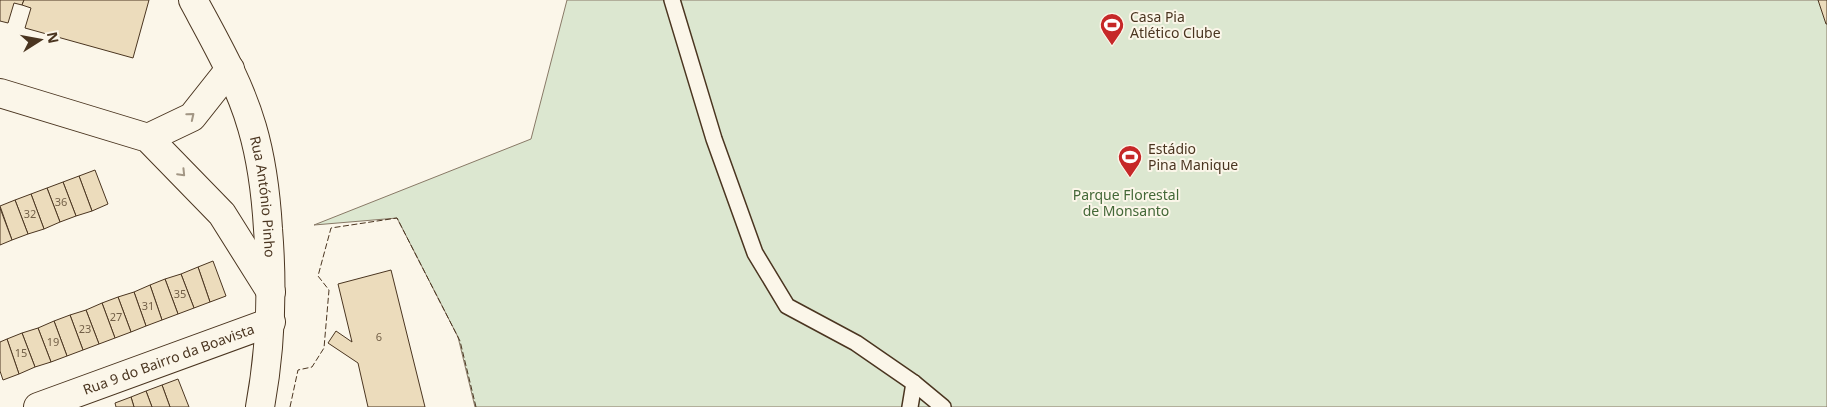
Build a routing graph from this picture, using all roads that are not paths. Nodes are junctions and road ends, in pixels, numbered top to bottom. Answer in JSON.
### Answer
{"nodes":[{"id":1,"x":193,"y":0,"type":"edge"},
{"id":2,"x":672,"y":0,"type":"edge"},
{"id":3,"x":230,"y":69,"type":"junction"},
{"id":4,"x":0,"y":93,"type":"edge"},
{"id":5,"x":148,"y":138,"type":"junction"},
{"id":6,"x":272,"y":293,"type":"junction"},
{"id":7,"x":271,"y":322,"type":"junction"},
{"id":8,"x":914,"y":383,"type":"junction"},
{"id":9,"x":38,"y":407,"type":"edge"},
{"id":10,"x":260,"y":407,"type":"edge"},
{"id":11,"x":910,"y":407,"type":"edge"},
{"id":12,"x":944,"y":407,"type":"edge"}],
"edges":[{"from":1,"to":3,"type":"street","name":"Rua António Pinho"},
{"from":2,"to":8,"type":"lane"},
{"from":5,"to":3,"type":"street","one_way":true},
{"from":3,"to":6,"type":"street","name":"Rua António Pinho"},
{"from":4,"to":5,"type":"street"},
{"from":5,"to":6,"type":"street","one_way":true},
{"from":6,"to":7,"type":"street","name":"Rua António Pinho"},
{"from":7,"to":9,"type":"street","name":"Rua 9 do Bairro da Boavista"},
{"from":7,"to":10,"type":"street","name":"Rua António Pinho"},
{"from":8,"to":11,"type":"lane"},
{"from":8,"to":12,"type":"lane"}]}
